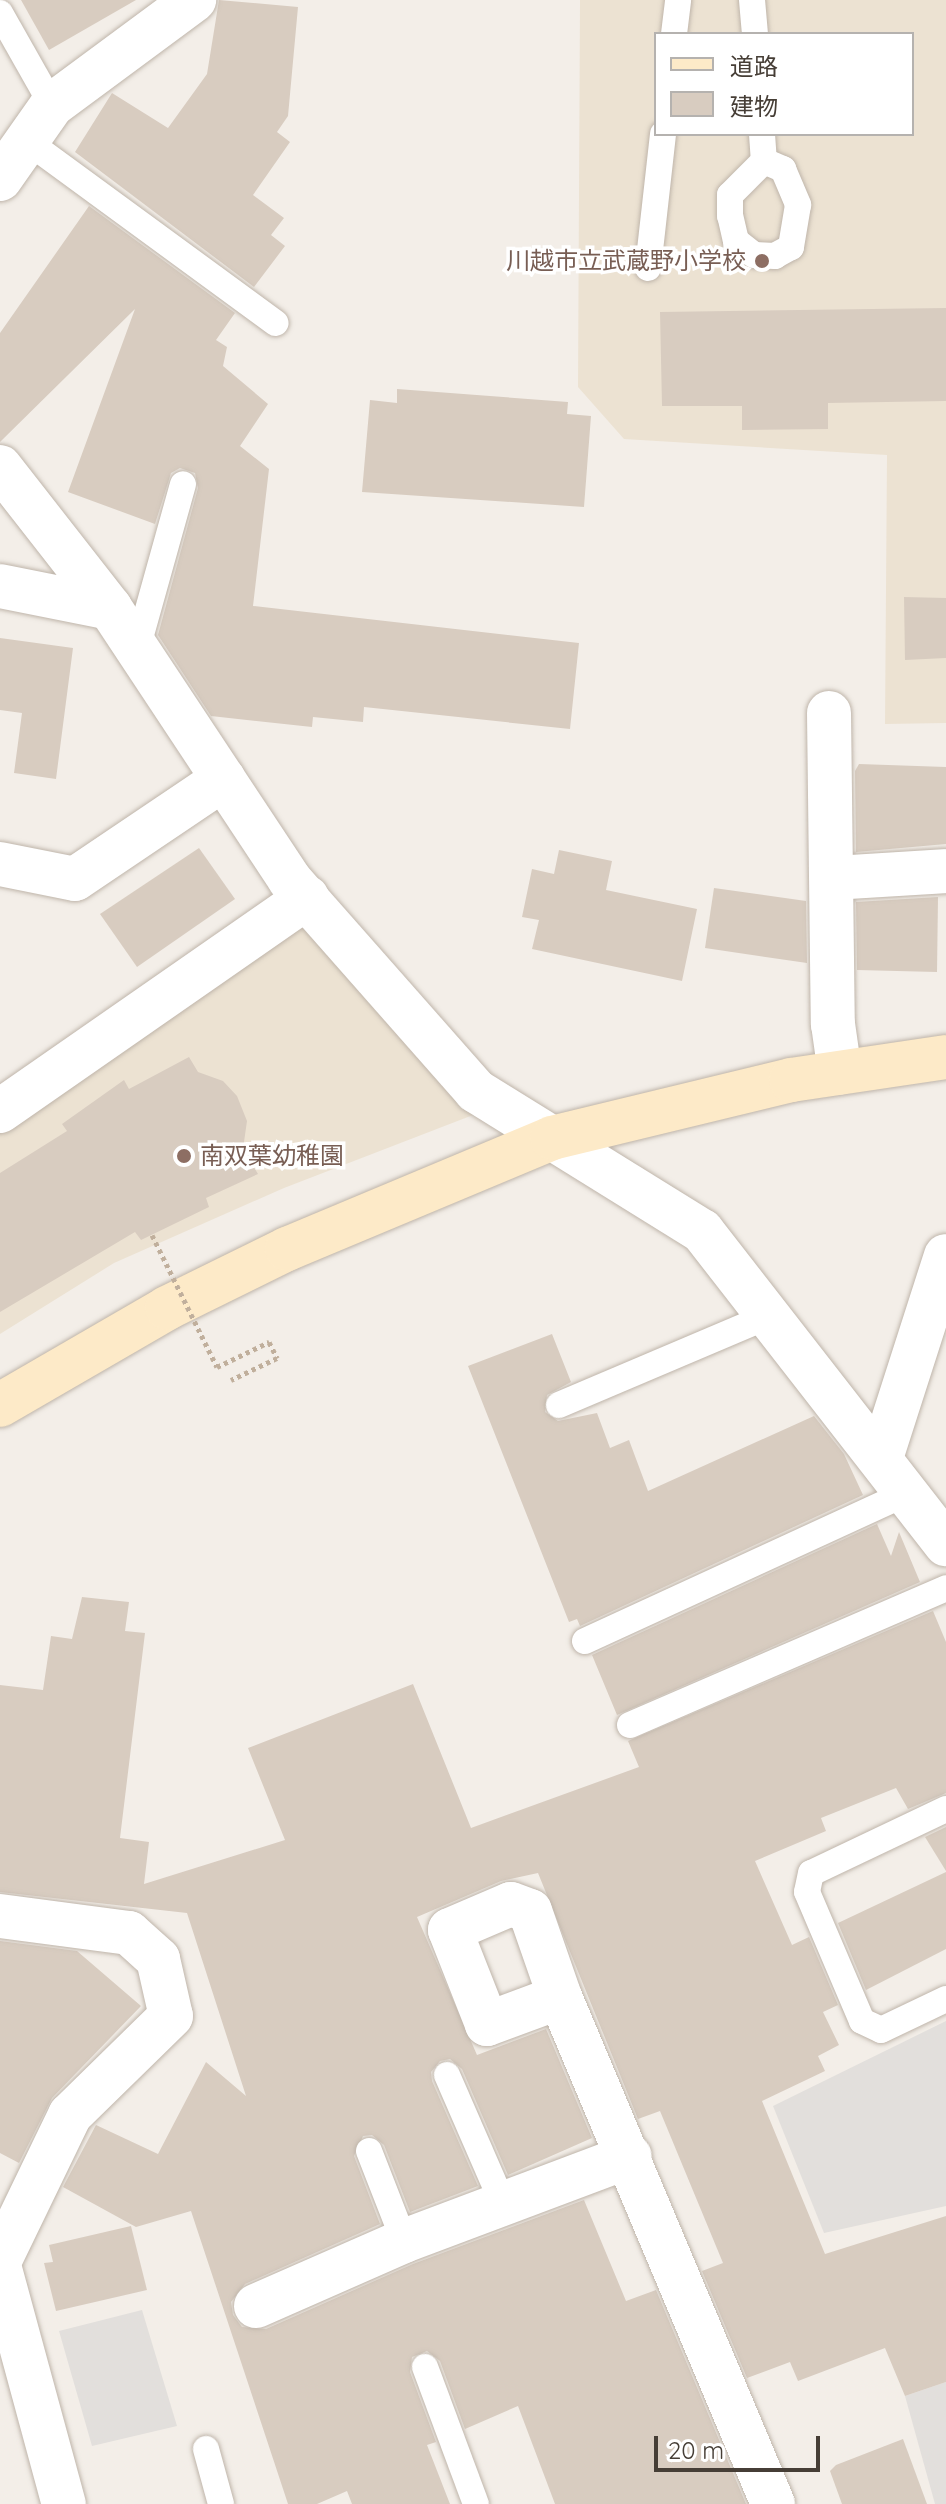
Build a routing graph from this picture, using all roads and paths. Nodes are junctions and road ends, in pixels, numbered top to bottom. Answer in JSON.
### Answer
{"nodes":[{"id":1,"x":194,"y":0,"type":"edge"},
{"id":2,"x":678,"y":0,"type":"edge"},
{"id":3,"x":752,"y":0,"type":"edge"},
{"id":4,"x":0,"y":13,"type":"edge"},
{"id":5,"x":674,"y":32,"type":"edge"},
{"id":6,"x":755,"y":32,"type":"edge"},
{"id":7,"x":52,"y":105,"type":"junction"},
{"id":8,"x":663,"y":136,"type":"edge"},
{"id":9,"x":762,"y":136,"type":"edge"},
{"id":10,"x":27,"y":141,"type":"junction"},
{"id":11,"x":764,"y":161,"type":"dead end"},
{"id":12,"x":0,"y":179,"type":"edge"},
{"id":13,"x":648,"y":268,"type":"dead end"},
{"id":14,"x":276,"y":323,"type":"dead end"},
{"id":15,"x":0,"y":467,"type":"edge"},
{"id":16,"x":183,"y":484,"type":"dead end"},
{"id":17,"x":0,"y":586,"type":"edge"},
{"id":18,"x":110,"y":608,"type":"junction"},
{"id":19,"x":137,"y":649,"type":"junction"},
{"id":20,"x":829,"y":713,"type":"dead end"},
{"id":21,"x":223,"y":779,"type":"junction"},
{"id":22,"x":0,"y":864,"type":"edge"},
{"id":23,"x":946,"y":871,"type":"edge"},
{"id":24,"x":833,"y":878,"type":"junction"},
{"id":25,"x":307,"y":898,"type":"junction"},
{"id":26,"x":946,"y":1057,"type":"edge"},
{"id":27,"x":840,"y":1073,"type":"junction"},
{"id":28,"x":0,"y":1111,"type":"edge"},
{"id":29,"x":552,"y":1138,"type":"junction"},
{"id":30,"x":152,"y":1235,"type":"dead end"},
{"id":31,"x":946,"y":1256,"type":"edge"},
{"id":32,"x":769,"y":1316,"type":"junction"},
{"id":33,"x":231,"y":1380,"type":"dead end"},
{"id":34,"x":0,"y":1405,"type":"edge"},
{"id":35,"x":559,"y":1405,"type":"dead end"},
{"id":36,"x":881,"y":1458,"type":"junction"},
{"id":37,"x":907,"y":1493,"type":"junction"},
{"id":38,"x":946,"y":1544,"type":"edge"},
{"id":39,"x":946,"y":1588,"type":"edge"},
{"id":40,"x":585,"y":1641,"type":"dead end"},
{"id":41,"x":630,"y":1725,"type":"dead end"},
{"id":42,"x":946,"y":1809,"type":"edge"},
{"id":43,"x":0,"y":1916,"type":"edge"},
{"id":44,"x":560,"y":1997,"type":"dead end"},
{"id":45,"x":946,"y":1999,"type":"edge"},
{"id":46,"x":447,"y":2075,"type":"dead end"},
{"id":47,"x":369,"y":2151,"type":"dead end"},
{"id":48,"x":630,"y":2156,"type":"junction"},
{"id":49,"x":503,"y":2204,"type":"junction"},
{"id":50,"x":404,"y":2241,"type":"junction"},
{"id":51,"x":0,"y":2260,"type":"edge"},
{"id":52,"x":0,"y":2269,"type":"edge"},
{"id":53,"x":256,"y":2306,"type":"dead end"},
{"id":54,"x":425,"y":2367,"type":"dead end"},
{"id":55,"x":206,"y":2449,"type":"dead end"},
{"id":56,"x":64,"y":2504,"type":"edge"},
{"id":57,"x":221,"y":2504,"type":"edge"},
{"id":58,"x":476,"y":2504,"type":"edge"},
{"id":59,"x":773,"y":2504,"type":"edge"}],
"edges":[{"from":1,"to":7,"type":"street"},
{"from":2,"to":5,"type":"lane"},
{"from":3,"to":6,"type":"lane"},
{"from":4,"to":7,"type":"lane"},
{"from":7,"to":10,"type":"street"},
{"from":8,"to":13,"type":"lane"},
{"from":9,"to":11,"type":"lane"},
{"from":10,"to":12,"type":"street"},
{"from":10,"to":14,"type":"lane"},
{"from":15,"to":18,"type":"street"},
{"from":16,"to":19,"type":"lane"},
{"from":17,"to":18,"type":"street"},
{"from":18,"to":19,"type":"street"},
{"from":19,"to":21,"type":"street"},
{"from":20,"to":24,"type":"street"},
{"from":21,"to":22,"type":"street"},
{"from":21,"to":25,"type":"street"},
{"from":23,"to":24,"type":"street"},
{"from":24,"to":27,"type":"street"},
{"from":25,"to":28,"type":"street"},
{"from":25,"to":29,"type":"street"},
{"from":26,"to":27,"type":"street"},
{"from":27,"to":29,"type":"street"},
{"from":29,"to":32,"type":"street"},
{"from":29,"to":34,"type":"street"},
{"from":30,"to":33,"type":"path","bridge":true},
{"from":31,"to":36,"type":"street"},
{"from":32,"to":35,"type":"lane"},
{"from":32,"to":36,"type":"street"},
{"from":36,"to":37,"type":"street"},
{"from":37,"to":38,"type":"street"},
{"from":37,"to":40,"type":"lane"},
{"from":39,"to":41,"type":"lane"},
{"from":42,"to":45,"type":"lane"},
{"from":43,"to":51,"type":"street"},
{"from":44,"to":48,"type":"street"},
{"from":46,"to":49,"type":"lane"},
{"from":47,"to":50,"type":"lane"},
{"from":48,"to":49,"type":"street"},
{"from":48,"to":59,"type":"street"},
{"from":49,"to":50,"type":"street"},
{"from":50,"to":53,"type":"street"},
{"from":52,"to":56,"type":"street"},
{"from":54,"to":58,"type":"lane"},
{"from":55,"to":57,"type":"lane"}]}
